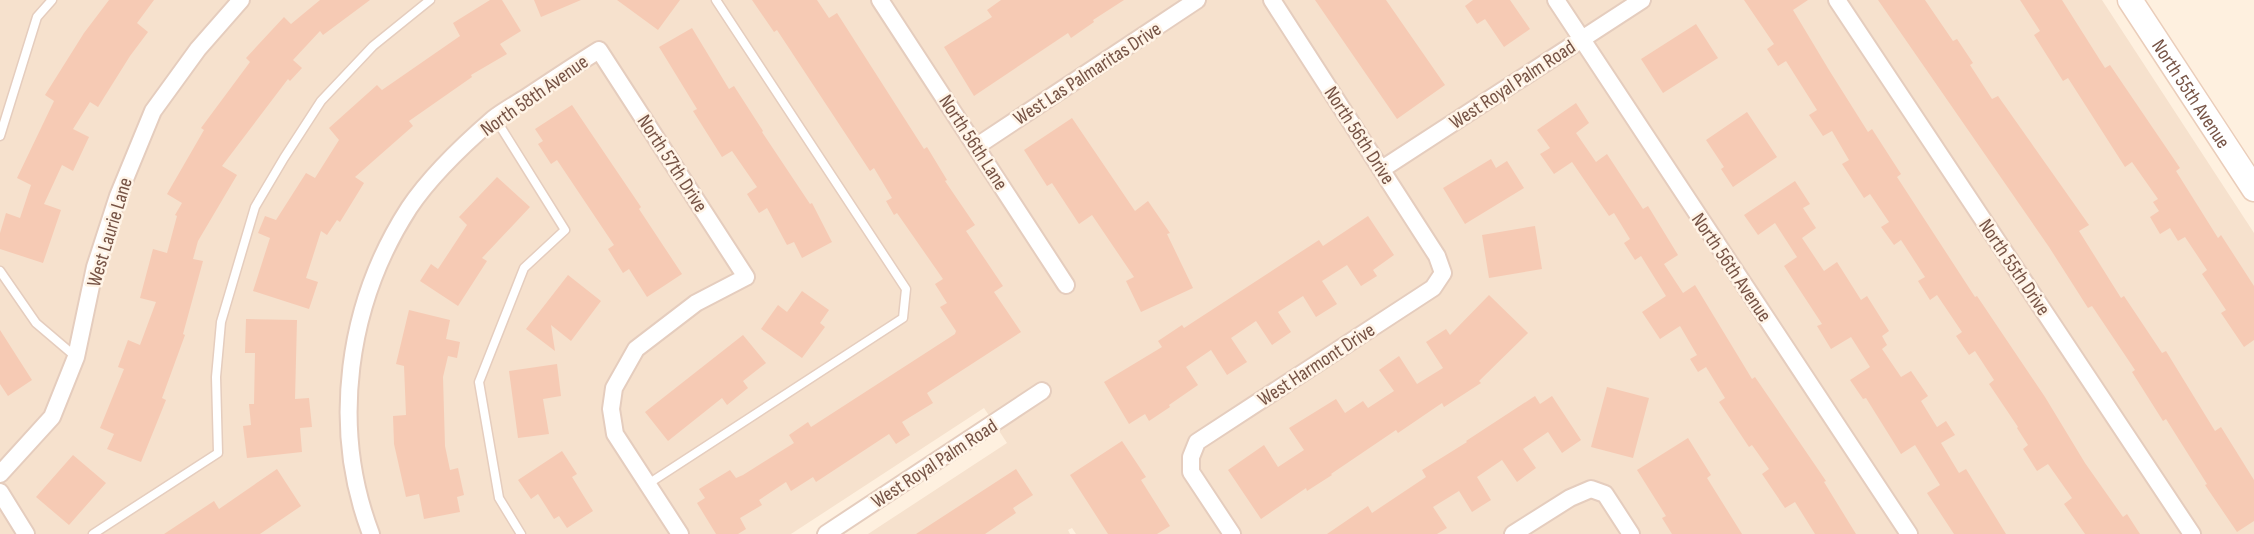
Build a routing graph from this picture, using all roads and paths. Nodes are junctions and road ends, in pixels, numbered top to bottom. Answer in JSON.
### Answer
{"nodes":[{"id":1,"x":52,"y":0,"type":"edge"},
{"id":2,"x":241,"y":0,"type":"edge"},
{"id":3,"x":430,"y":0,"type":"edge"},
{"id":4,"x":716,"y":0,"type":"edge"},
{"id":5,"x":880,"y":0,"type":"edge"},
{"id":6,"x":1197,"y":0,"type":"edge"},
{"id":7,"x":1272,"y":0,"type":"edge"},
{"id":8,"x":1556,"y":0,"type":"edge"},
{"id":9,"x":1642,"y":0,"type":"edge"},
{"id":10,"x":1837,"y":0,"type":"edge"},
{"id":11,"x":2130,"y":0,"type":"edge"},
{"id":12,"x":1581,"y":39,"type":"junction"},
{"id":13,"x":599,"y":50,"type":"joint"},
{"id":14,"x":495,"y":118,"type":"junction"},
{"id":15,"x":0,"y":136,"type":"edge"},
{"id":16,"x":977,"y":146,"type":"junction"},
{"id":17,"x":1382,"y":169,"type":"junction"},
{"id":18,"x":2254,"y":189,"type":"edge"},
{"id":19,"x":0,"y":271,"type":"edge"},
{"id":20,"x":1443,"y":273,"type":"joint"},
{"id":21,"x":1066,"y":285,"type":"dead end"},
{"id":22,"x":76,"y":357,"type":"junction"},
{"id":23,"x":1042,"y":391,"type":"dead end"},
{"id":24,"x":0,"y":474,"type":"edge"},
{"id":25,"x":648,"y":484,"type":"junction"},
{"id":26,"x":0,"y":492,"type":"edge"},
{"id":27,"x":366,"y":532,"type":"edge"},
{"id":28,"x":27,"y":534,"type":"edge"},
{"id":29,"x":93,"y":534,"type":"edge"},
{"id":30,"x":520,"y":534,"type":"edge"},
{"id":31,"x":680,"y":534,"type":"edge"},
{"id":32,"x":826,"y":534,"type":"edge"},
{"id":33,"x":1232,"y":534,"type":"edge"},
{"id":34,"x":1513,"y":534,"type":"edge"},
{"id":35,"x":1631,"y":534,"type":"edge"},
{"id":36,"x":1909,"y":534,"type":"edge"},
{"id":37,"x":2192,"y":534,"type":"edge"}],
"edges":[{"from":1,"to":15,"type":"lane"},
{"from":2,"to":22,"type":"street","name":"West Laurie Lane"},
{"from":3,"to":29,"type":"lane"},
{"from":4,"to":25,"type":"lane"},
{"from":5,"to":16,"type":"street","name":"North 56th Lane"},
{"from":6,"to":16,"type":"street","name":"West Las Palmaritas Drive"},
{"from":7,"to":17,"type":"street","name":"North 56th Drive"},
{"from":8,"to":12,"type":"street","name":"North 56th Avenue"},
{"from":9,"to":12,"type":"street","name":"West Royal Palm Road"},
{"from":10,"to":37,"type":"street","name":"North 55th Drive"},
{"from":11,"to":18,"type":"street","name":"North 55th Avenue"},
{"from":12,"to":17,"type":"street","name":"West Royal Palm Road"},
{"from":12,"to":36,"type":"street","name":"North 56th Avenue"},
{"from":13,"to":14,"type":"street","name":"North 58th Avenue"},
{"from":13,"to":25,"type":"street","name":"North 57th Drive"},
{"from":14,"to":27,"type":"street","name":"North 58th Avenue"},
{"from":14,"to":30,"type":"lane"},
{"from":16,"to":21,"type":"street","name":"North 56th Lane"},
{"from":17,"to":20,"type":"street","name":"North 56th Drive"},
{"from":19,"to":22,"type":"lane"},
{"from":20,"to":33,"type":"street","name":"West Harmont Drive"},
{"from":22,"to":24,"type":"street","name":"West Laurie Lane"},
{"from":23,"to":32,"type":"street","name":"West Royal Palm Road"},
{"from":25,"to":31,"type":"street"},
{"from":26,"to":28,"type":"street"},
{"from":34,"to":35,"type":"street"}]}
